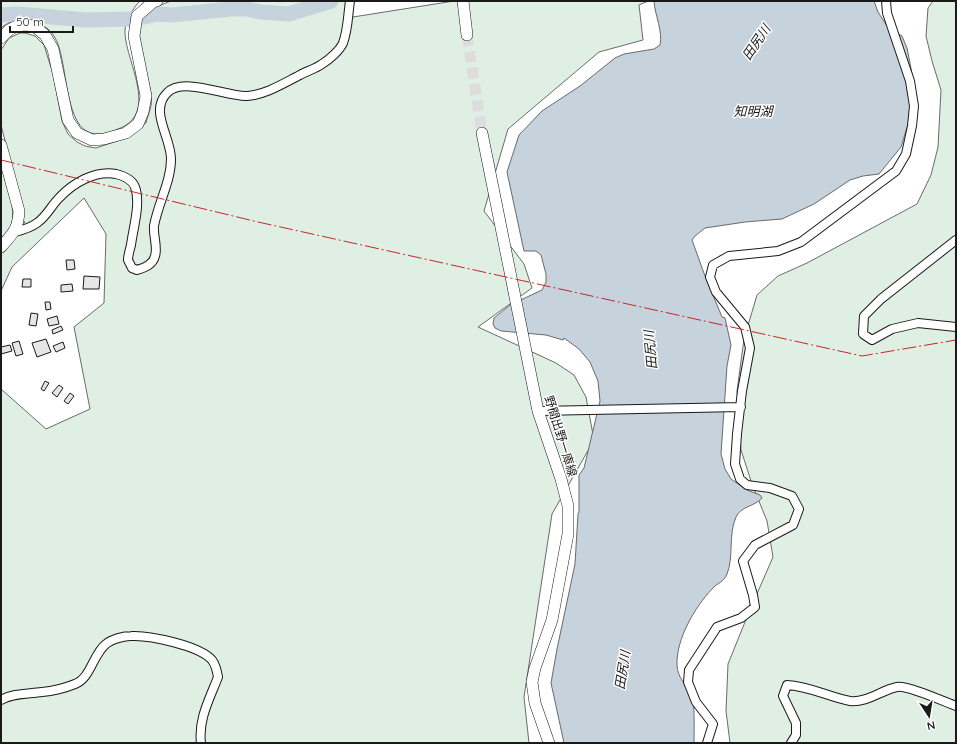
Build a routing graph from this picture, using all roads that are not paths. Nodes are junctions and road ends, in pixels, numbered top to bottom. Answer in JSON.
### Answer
{"nodes":[{"id":1,"x":157,"y":1,"type":"edge"},
{"id":2,"x":350,"y":1,"type":"edge"},
{"id":3,"x":886,"y":1,"type":"edge"},
{"id":4,"x":463,"y":6,"type":"edge"},
{"id":5,"x":467,"y":35,"type":"tunnel mouth"},
{"id":6,"x":1,"y":38,"type":"edge"},
{"id":7,"x":482,"y":133,"type":"tunnel mouth"},
{"id":8,"x":1,"y":145,"type":"edge"},
{"id":9,"x":15,"y":232,"type":"junction"},
{"id":10,"x":956,"y":240,"type":"edge"},
{"id":11,"x":1,"y":247,"type":"edge"},
{"id":12,"x":956,"y":327,"type":"edge"},
{"id":13,"x":741,"y":407,"type":"junction"},
{"id":14,"x":538,"y":411,"type":"junction"},
{"id":15,"x":1,"y":700,"type":"edge"},
{"id":16,"x":956,"y":706,"type":"edge"},
{"id":17,"x":201,"y":743,"type":"edge"},
{"id":18,"x":549,"y":743,"type":"edge"},
{"id":19,"x":707,"y":743,"type":"edge"},
{"id":20,"x":791,"y":743,"type":"edge"}],
"edges":[{"from":1,"to":6,"type":"main road"},
{"from":2,"to":9,"type":"street"},
{"from":3,"to":13,"type":"street"},
{"from":4,"to":5,"type":"main road"},
{"from":7,"to":14,"type":"main road","name":"野間出野一庫線"},
{"from":8,"to":9,"type":"main road"},
{"from":9,"to":11,"type":"main road"},
{"from":10,"to":12,"type":"street"},
{"from":13,"to":14,"type":"street"},
{"from":13,"to":19,"type":"street"},
{"from":14,"to":18,"type":"main road","name":"野間出野一庫線"},
{"from":15,"to":17,"type":"street"},
{"from":16,"to":20,"type":"street"}]}
